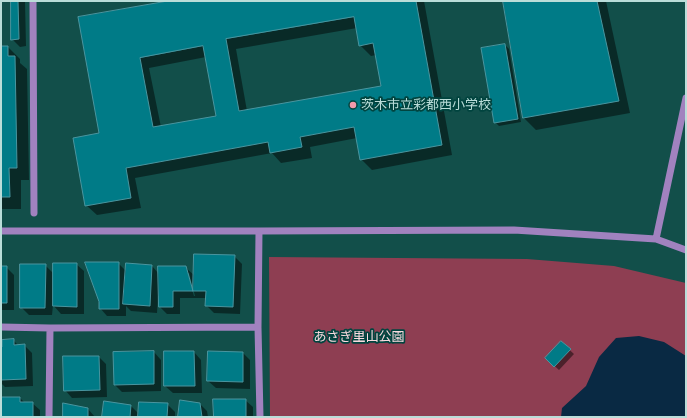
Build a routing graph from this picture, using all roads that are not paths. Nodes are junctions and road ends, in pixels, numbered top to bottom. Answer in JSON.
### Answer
{"nodes":[{"id":1,"x":33,"y":1,"type":"edge"},
{"id":2,"x":686,"y":98,"type":"edge"},
{"id":3,"x":34,"y":213,"type":"dead end"},
{"id":4,"x":1,"y":231,"type":"edge"},
{"id":5,"x":259,"y":231,"type":"junction"},
{"id":6,"x":656,"y":239,"type":"junction"},
{"id":7,"x":686,"y":250,"type":"edge"},
{"id":8,"x":1,"y":327,"type":"edge"},
{"id":9,"x":258,"y":327,"type":"junction"},
{"id":10,"x":50,"y":328,"type":"junction"},
{"id":11,"x":50,"y":417,"type":"edge"},
{"id":12,"x":260,"y":417,"type":"edge"}],
"edges":[{"from":1,"to":3,"type":"street"},
{"from":2,"to":6,"type":"street"},
{"from":4,"to":5,"type":"street"},
{"from":5,"to":6,"type":"street"},
{"from":5,"to":9,"type":"street"},
{"from":6,"to":7,"type":"street"},
{"from":8,"to":10,"type":"street"},
{"from":9,"to":10,"type":"street"},
{"from":9,"to":12,"type":"street"},
{"from":10,"to":11,"type":"street"}]}
